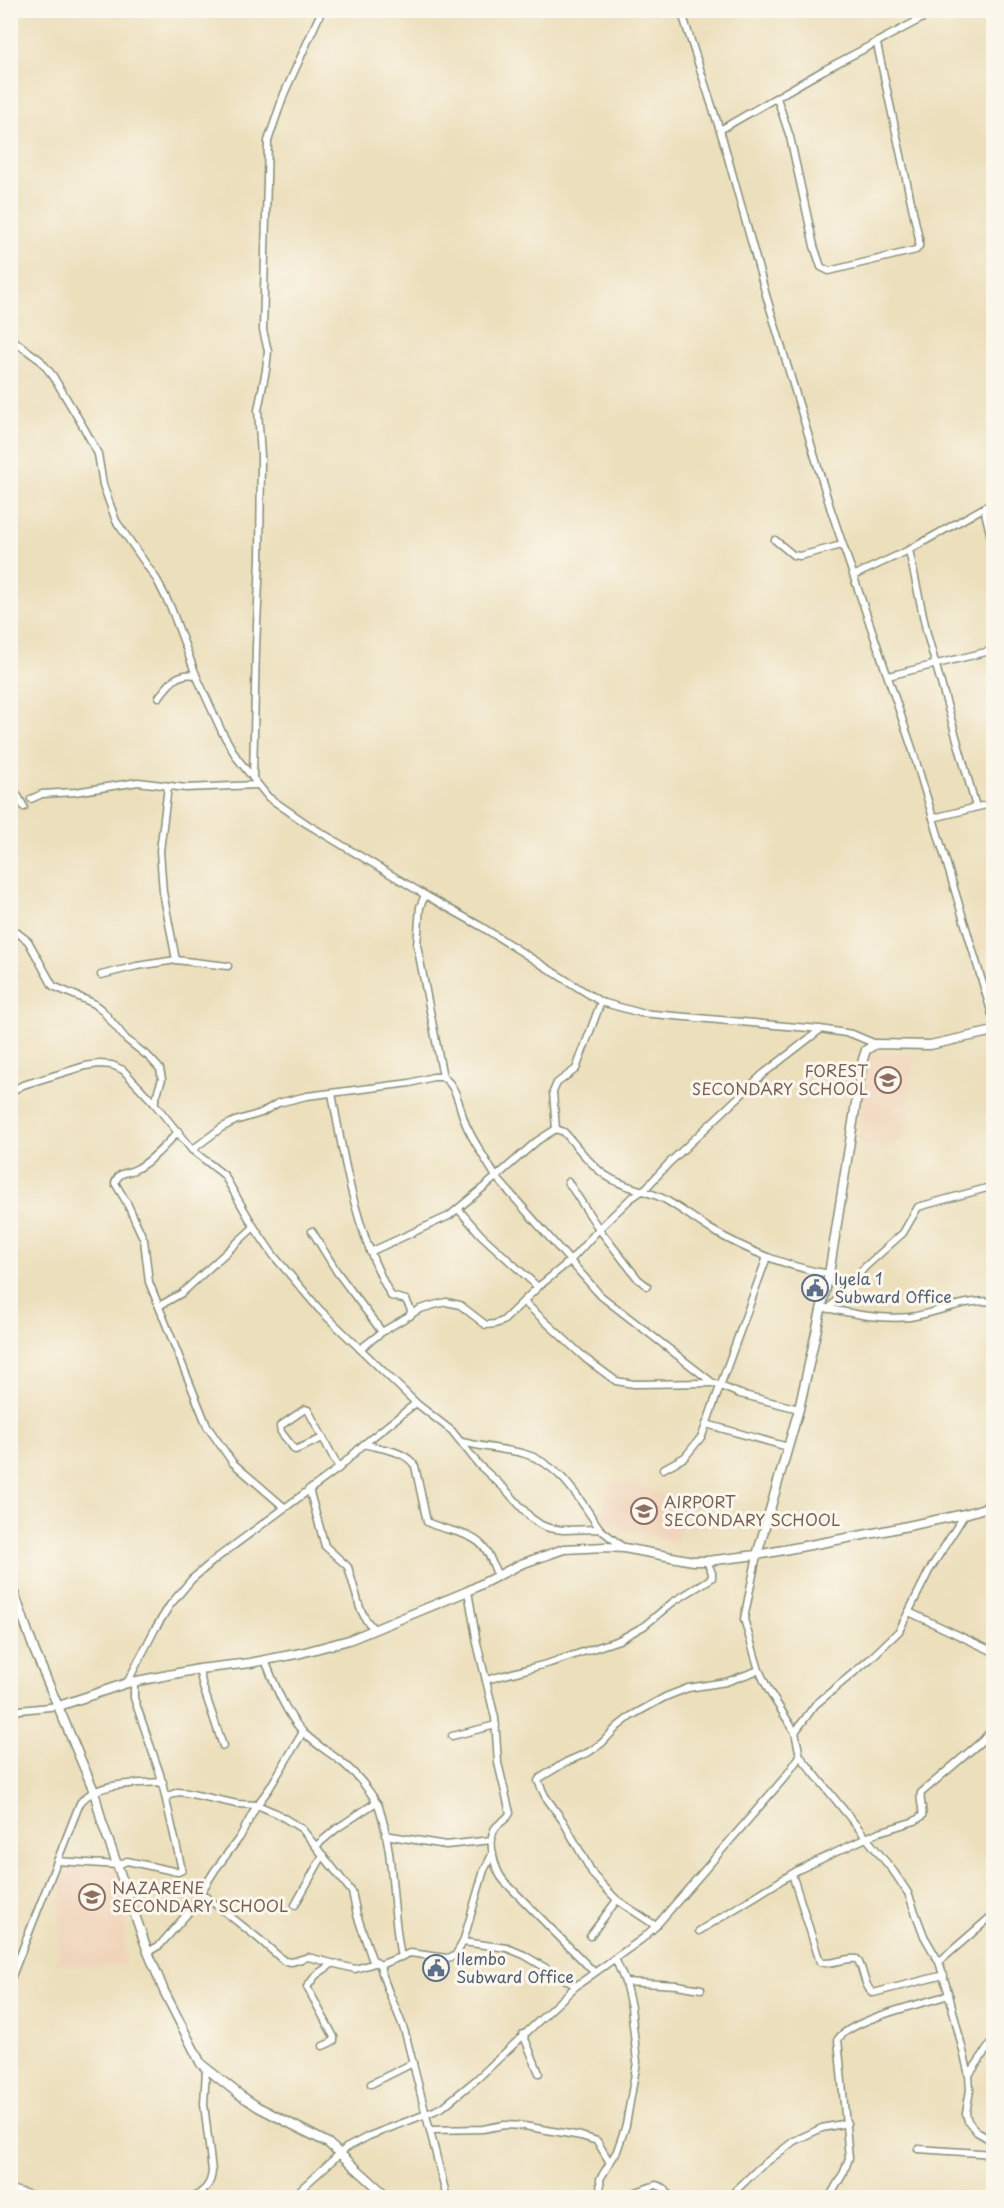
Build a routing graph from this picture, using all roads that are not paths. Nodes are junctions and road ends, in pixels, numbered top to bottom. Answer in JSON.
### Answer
{"nodes":[{"id":1,"x":322,"y":10,"type":"edge"},
{"id":2,"x":681,"y":10,"type":"edge"},
{"id":3,"x":938,"y":10,"type":"edge"},
{"id":4,"x":877,"y":44,"type":"junction"},
{"id":5,"x":777,"y":98,"type":"junction"},
{"id":6,"x":720,"y":130,"type":"junction"},
{"id":7,"x":10,"y":338,"type":"edge"},
{"id":8,"x":993,"y":502,"type":"edge"},
{"id":9,"x":984,"y":508,"type":"junction"},
{"id":10,"x":775,"y":540,"type":"dead end"},
{"id":11,"x":842,"y":545,"type":"junction"},
{"id":12,"x":993,"y":549,"type":"edge"},
{"id":13,"x":909,"y":550,"type":"junction"},
{"id":14,"x":855,"y":574,"type":"junction"},
{"id":15,"x":993,"y":650,"type":"edge"},
{"id":16,"x":936,"y":664,"type":"junction"},
{"id":17,"x":196,"y":675,"type":"junction"},
{"id":18,"x":888,"y":676,"type":"junction"},
{"id":19,"x":159,"y":697,"type":"dead end"},
{"id":20,"x":10,"y":782,"type":"edge"},
{"id":21,"x":255,"y":782,"type":"junction"},
{"id":22,"x":168,"y":786,"type":"junction"},
{"id":23,"x":31,"y":799,"type":"dead end"},
{"id":24,"x":993,"y":803,"type":"edge"},
{"id":25,"x":24,"y":807,"type":"dead end"},
{"id":26,"x":976,"y":807,"type":"junction"},
{"id":27,"x":933,"y":818,"type":"junction"},
{"id":28,"x":425,"y":895,"type":"junction"},
{"id":29,"x":10,"y":927,"type":"edge"},
{"id":30,"x":176,"y":960,"type":"junction"},
{"id":31,"x":228,"y":966,"type":"dead end"},
{"id":32,"x":101,"y":975,"type":"dead end"},
{"id":33,"x":601,"y":1002,"type":"junction"},
{"id":34,"x":993,"y":1021,"type":"edge"},
{"id":35,"x":820,"y":1029,"type":"junction"},
{"id":36,"x":993,"y":1031,"type":"edge"},
{"id":37,"x":876,"y":1044,"type":"junction"},
{"id":38,"x":443,"y":1077,"type":"junction"},
{"id":39,"x":10,"y":1092,"type":"edge"},
{"id":40,"x":332,"y":1093,"type":"junction"},
{"id":41,"x":154,"y":1103,"type":"junction"},
{"id":42,"x":556,"y":1129,"type":"junction"},
{"id":43,"x":179,"y":1131,"type":"junction"},
{"id":44,"x":192,"y":1150,"type":"junction"},
{"id":45,"x":496,"y":1177,"type":"junction"},
{"id":46,"x":568,"y":1182,"type":"dead end"},
{"id":47,"x":993,"y":1189,"type":"edge"},
{"id":48,"x":641,"y":1191,"type":"junction"},
{"id":49,"x":459,"y":1210,"type":"junction"},
{"id":50,"x":254,"y":1227,"type":"junction"},
{"id":51,"x":599,"y":1229,"type":"junction"},
{"id":52,"x":312,"y":1231,"type":"dead end"},
{"id":53,"x":370,"y":1252,"type":"junction"},
{"id":54,"x":767,"y":1257,"type":"junction"},
{"id":55,"x":570,"y":1261,"type":"junction"},
{"id":56,"x":829,"y":1274,"type":"junction"},
{"id":57,"x":647,"y":1286,"type":"dead end"},
{"id":58,"x":538,"y":1287,"type":"junction"},
{"id":59,"x":524,"y":1302,"type":"junction"},
{"id":60,"x":993,"y":1304,"type":"edge"},
{"id":61,"x":159,"y":1306,"type":"junction"},
{"id":62,"x":825,"y":1308,"type":"junction"},
{"id":63,"x":410,"y":1316,"type":"junction"},
{"id":64,"x":382,"y":1332,"type":"junction"},
{"id":65,"x":360,"y":1349,"type":"junction"},
{"id":66,"x":713,"y":1383,"type":"junction"},
{"id":67,"x":720,"y":1387,"type":"junction"},
{"id":68,"x":416,"y":1403,"type":"junction"},
{"id":69,"x":799,"y":1409,"type":"junction"},
{"id":70,"x":706,"y":1424,"type":"junction"},
{"id":71,"x":323,"y":1438,"type":"junction"},
{"id":72,"x":462,"y":1442,"type":"junction"},
{"id":73,"x":364,"y":1444,"type":"junction"},
{"id":74,"x":788,"y":1447,"type":"junction"},
{"id":75,"x":339,"y":1468,"type":"junction"},
{"id":76,"x":663,"y":1469,"type":"dead end"},
{"id":77,"x":309,"y":1490,"type":"junction"},
{"id":78,"x":993,"y":1505,"type":"edge"},
{"id":79,"x":284,"y":1507,"type":"junction"},
{"id":80,"x":965,"y":1514,"type":"junction"},
{"id":81,"x":600,"y":1530,"type":"junction"},
{"id":82,"x":624,"y":1548,"type":"junction"},
{"id":83,"x":757,"y":1555,"type":"junction"},
{"id":84,"x":707,"y":1561,"type":"junction"},
{"id":85,"x":498,"y":1576,"type":"junction"},
{"id":86,"x":10,"y":1581,"type":"edge"},
{"id":87,"x":468,"y":1591,"type":"junction"},
{"id":88,"x":909,"y":1612,"type":"junction"},
{"id":89,"x":374,"y":1629,"type":"junction"},
{"id":90,"x":993,"y":1652,"type":"edge"},
{"id":91,"x":265,"y":1660,"type":"junction"},
{"id":92,"x":199,"y":1669,"type":"junction"},
{"id":93,"x":759,"y":1670,"type":"junction"},
{"id":94,"x":486,"y":1680,"type":"junction"},
{"id":95,"x":130,"y":1683,"type":"junction"},
{"id":96,"x":59,"y":1706,"type":"junction"},
{"id":97,"x":10,"y":1711,"type":"edge"},
{"id":98,"x":496,"y":1725,"type":"junction"},
{"id":99,"x":993,"y":1727,"type":"edge"},
{"id":100,"x":303,"y":1732,"type":"junction"},
{"id":101,"x":795,"y":1732,"type":"junction"},
{"id":102,"x":452,"y":1736,"type":"dead end"},
{"id":103,"x":223,"y":1746,"type":"dead end"},
{"id":104,"x":800,"y":1756,"type":"junction"},
{"id":105,"x":163,"y":1782,"type":"junction"},
{"id":106,"x":94,"y":1791,"type":"junction"},
{"id":107,"x":166,"y":1797,"type":"junction"},
{"id":108,"x":377,"y":1803,"type":"junction"},
{"id":109,"x":256,"y":1805,"type":"junction"},
{"id":110,"x":386,"y":1835,"type":"junction"},
{"id":111,"x":867,"y":1838,"type":"junction"},
{"id":112,"x":492,"y":1840,"type":"junction"},
{"id":113,"x":316,"y":1846,"type":"junction"},
{"id":114,"x":493,"y":1853,"type":"junction"},
{"id":115,"x":323,"y":1855,"type":"junction"},
{"id":116,"x":57,"y":1861,"type":"junction"},
{"id":117,"x":118,"y":1865,"type":"junction"},
{"id":118,"x":792,"y":1874,"type":"junction"},
{"id":119,"x":201,"y":1893,"type":"junction"},
{"id":120,"x":617,"y":1900,"type":"junction"},
{"id":121,"x":295,"y":1905,"type":"dead end"},
{"id":122,"x":993,"y":1914,"type":"edge"},
{"id":123,"x":656,"y":1926,"type":"junction"},
{"id":124,"x":699,"y":1931,"type":"dead end"},
{"id":125,"x":590,"y":1936,"type":"dead end"},
{"id":126,"x":463,"y":1942,"type":"junction"},
{"id":127,"x":148,"y":1952,"type":"junction"},
{"id":128,"x":401,"y":1957,"type":"junction"},
{"id":129,"x":615,"y":1958,"type":"junction"},
{"id":130,"x":939,"y":1962,"type":"junction"},
{"id":131,"x":332,"y":1964,"type":"junction"},
{"id":132,"x":377,"y":1964,"type":"junction"},
{"id":133,"x":594,"y":1972,"type":"junction"},
{"id":134,"x":944,"y":1975,"type":"junction"},
{"id":135,"x":10,"y":1982,"type":"edge"},
{"id":136,"x":626,"y":1982,"type":"junction"},
{"id":137,"x":576,"y":1986,"type":"junction"},
{"id":138,"x":701,"y":1989,"type":"dead end"},
{"id":139,"x":949,"y":1995,"type":"junction"},
{"id":140,"x":522,"y":2034,"type":"junction"},
{"id":141,"x":993,"y":2039,"type":"edge"},
{"id":142,"x":323,"y":2046,"type":"dead end"},
{"id":143,"x":413,"y":2063,"type":"junction"},
{"id":144,"x":206,"y":2070,"type":"junction"},
{"id":145,"x":539,"y":2073,"type":"dead end"},
{"id":146,"x":969,"y":2075,"type":"junction"},
{"id":147,"x":371,"y":2085,"type":"dead end"},
{"id":148,"x":426,"y":2115,"type":"junction"},
{"id":149,"x":847,"y":2123,"type":"junction"},
{"id":150,"x":432,"y":2130,"type":"junction"},
{"id":151,"x":993,"y":2142,"type":"edge"},
{"id":152,"x":918,"y":2149,"type":"dead end"},
{"id":153,"x":341,"y":2152,"type":"junction"},
{"id":154,"x":993,"y":2154,"type":"edge"},
{"id":155,"x":609,"y":2162,"type":"junction"},
{"id":156,"x":10,"y":2189,"type":"edge"},
{"id":157,"x":43,"y":2198,"type":"edge"},
{"id":158,"x":193,"y":2198,"type":"edge"},
{"id":159,"x":291,"y":2198,"type":"edge"},
{"id":160,"x":389,"y":2198,"type":"edge"},
{"id":161,"x":447,"y":2198,"type":"edge"},
{"id":162,"x":601,"y":2198,"type":"edge"},
{"id":163,"x":619,"y":2198,"type":"edge"},
{"id":164,"x":671,"y":2198,"type":"edge"},
{"id":165,"x":728,"y":2198,"type":"edge"},
{"id":166,"x":828,"y":2198,"type":"edge"}],
"edges":[{"from":1,"to":21,"type":"street"},
{"from":2,"to":6,"type":"street"},
{"from":3,"to":4,"type":"street"},
{"from":4,"to":5,"type":"street"},
{"from":4,"to":5,"type":"street"},
{"from":5,"to":6,"type":"street"},
{"from":6,"to":11,"type":"street"},
{"from":7,"to":17,"type":"street"},
{"from":8,"to":9,"type":"street"},
{"from":9,"to":12,"type":"street"},
{"from":9,"to":13,"type":"street"},
{"from":10,"to":11,"type":"street"},
{"from":11,"to":14,"type":"street"},
{"from":13,"to":14,"type":"street"},
{"from":13,"to":16,"type":"street"},
{"from":14,"to":18,"type":"street"},
{"from":15,"to":16,"type":"street"},
{"from":16,"to":18,"type":"street"},
{"from":16,"to":26,"type":"street"},
{"from":17,"to":19,"type":"street"},
{"from":17,"to":21,"type":"street"},
{"from":18,"to":27,"type":"street"},
{"from":20,"to":25,"type":"street"},
{"from":21,"to":22,"type":"street"},
{"from":21,"to":28,"type":"street"},
{"from":22,"to":23,"type":"street"},
{"from":22,"to":30,"type":"street"},
{"from":24,"to":26,"type":"street"},
{"from":26,"to":27,"type":"street"},
{"from":27,"to":34,"type":"street"},
{"from":28,"to":33,"type":"street"},
{"from":28,"to":38,"type":"street"},
{"from":29,"to":41,"type":"street"},
{"from":30,"to":31,"type":"street"},
{"from":30,"to":32,"type":"street"},
{"from":33,"to":35,"type":"street"},
{"from":33,"to":42,"type":"street"},
{"from":35,"to":37,"type":"street"},
{"from":35,"to":48,"type":"street"},
{"from":36,"to":37,"type":"street"},
{"from":37,"to":56,"type":"street"},
{"from":38,"to":40,"type":"street"},
{"from":38,"to":45,"type":"street"},
{"from":39,"to":41,"type":"street"},
{"from":40,"to":44,"type":"street"},
{"from":40,"to":53,"type":"street"},
{"from":41,"to":43,"type":"street"},
{"from":42,"to":45,"type":"street"},
{"from":42,"to":48,"type":"street"},
{"from":43,"to":44,"type":"street"},
{"from":43,"to":61,"type":"street"},
{"from":44,"to":50,"type":"street"},
{"from":45,"to":49,"type":"street"},
{"from":45,"to":55,"type":"street"},
{"from":46,"to":51,"type":"street"},
{"from":47,"to":62,"type":"street"},
{"from":48,"to":51,"type":"street"},
{"from":48,"to":54,"type":"street"},
{"from":49,"to":53,"type":"street"},
{"from":49,"to":58,"type":"street"},
{"from":50,"to":61,"type":"street"},
{"from":50,"to":65,"type":"street"},
{"from":51,"to":55,"type":"street"},
{"from":51,"to":57,"type":"street"},
{"from":52,"to":64,"type":"street"},
{"from":53,"to":63,"type":"street"},
{"from":54,"to":56,"type":"street"},
{"from":54,"to":67,"type":"street"},
{"from":55,"to":58,"type":"street"},
{"from":55,"to":66,"type":"street"},
{"from":56,"to":62,"type":"street"},
{"from":58,"to":59,"type":"street"},
{"from":59,"to":63,"type":"street"},
{"from":59,"to":66,"type":"street"},
{"from":60,"to":62,"type":"street"},
{"from":61,"to":79,"type":"street"},
{"from":62,"to":69,"type":"street"},
{"from":63,"to":64,"type":"street"},
{"from":64,"to":65,"type":"street"},
{"from":65,"to":68,"type":"street"},
{"from":66,"to":67,"type":"street"},
{"from":67,"to":69,"type":"street"},
{"from":67,"to":70,"type":"street"},
{"from":68,"to":72,"type":"street"},
{"from":68,"to":73,"type":"street"},
{"from":69,"to":74,"type":"street"},
{"from":70,"to":74,"type":"street"},
{"from":70,"to":76,"type":"street"},
{"from":71,"to":71,"type":"street"},
{"from":71,"to":75,"type":"street"},
{"from":72,"to":81,"type":"street"},
{"from":72,"to":81,"type":"street"},
{"from":73,"to":75,"type":"street"},
{"from":73,"to":85,"type":"street"},
{"from":74,"to":83,"type":"street"},
{"from":75,"to":77,"type":"street"},
{"from":77,"to":79,"type":"street"},
{"from":77,"to":89,"type":"street"},
{"from":78,"to":80,"type":"street"},
{"from":79,"to":95,"type":"street"},
{"from":80,"to":83,"type":"street"},
{"from":80,"to":88,"type":"street"},
{"from":81,"to":82,"type":"street"},
{"from":82,"to":84,"type":"street"},
{"from":82,"to":85,"type":"street"},
{"from":83,"to":84,"type":"street"},
{"from":83,"to":93,"type":"street"},
{"from":84,"to":94,"type":"street"},
{"from":85,"to":87,"type":"street"},
{"from":86,"to":96,"type":"street"},
{"from":87,"to":89,"type":"street"},
{"from":87,"to":94,"type":"street"},
{"from":88,"to":90,"type":"street"},
{"from":88,"to":101,"type":"street"},
{"from":89,"to":91,"type":"street"},
{"from":91,"to":92,"type":"street"},
{"from":91,"to":100,"type":"street"},
{"from":92,"to":95,"type":"street"},
{"from":92,"to":103,"type":"street"},
{"from":93,"to":101,"type":"street"},
{"from":93,"to":120,"type":"street"},
{"from":94,"to":98,"type":"street"},
{"from":95,"to":96,"type":"street"},
{"from":95,"to":105,"type":"street"},
{"from":96,"to":97,"type":"street"},
{"from":96,"to":106,"type":"street"},
{"from":98,"to":102,"type":"street"},
{"from":98,"to":112,"type":"street"},
{"from":99,"to":111,"type":"street"},
{"from":100,"to":108,"type":"street"},
{"from":100,"to":109,"type":"street"},
{"from":101,"to":104,"type":"street"},
{"from":104,"to":111,"type":"street"},
{"from":104,"to":123,"type":"street"},
{"from":105,"to":106,"type":"street"},
{"from":105,"to":107,"type":"street"},
{"from":106,"to":116,"type":"street"},
{"from":106,"to":117,"type":"street"},
{"from":107,"to":109,"type":"street"},
{"from":107,"to":117,"type":"street"},
{"from":108,"to":110,"type":"street"},
{"from":108,"to":113,"type":"street"},
{"from":109,"to":113,"type":"street"},
{"from":109,"to":119,"type":"street"},
{"from":110,"to":112,"type":"street"},
{"from":110,"to":128,"type":"street"},
{"from":111,"to":118,"type":"street"},
{"from":111,"to":130,"type":"street"},
{"from":112,"to":114,"type":"street"},
{"from":113,"to":115,"type":"street"},
{"from":114,"to":126,"type":"street"},
{"from":114,"to":133,"type":"street"},
{"from":115,"to":121,"type":"street"},
{"from":115,"to":132,"type":"street"},
{"from":116,"to":117,"type":"street"},
{"from":116,"to":135,"type":"street"},
{"from":117,"to":127,"type":"street"},
{"from":118,"to":124,"type":"street"},
{"from":118,"to":134,"type":"street"},
{"from":119,"to":127,"type":"street"},
{"from":119,"to":131,"type":"street"},
{"from":120,"to":123,"type":"street"},
{"from":120,"to":125,"type":"street"},
{"from":122,"to":130,"type":"street"},
{"from":123,"to":129,"type":"street"},
{"from":126,"to":128,"type":"street"},
{"from":126,"to":137,"type":"street"},
{"from":127,"to":144,"type":"street"},
{"from":128,"to":132,"type":"street"},
{"from":129,"to":133,"type":"street"},
{"from":129,"to":136,"type":"street"},
{"from":130,"to":134,"type":"street"},
{"from":131,"to":132,"type":"street"},
{"from":131,"to":142,"type":"street"},
{"from":132,"to":143,"type":"street"},
{"from":133,"to":137,"type":"street"},
{"from":134,"to":139,"type":"street"},
{"from":136,"to":138,"type":"street"},
{"from":136,"to":155,"type":"street"},
{"from":137,"to":140,"type":"street"},
{"from":139,"to":146,"type":"street"},
{"from":139,"to":149,"type":"street"},
{"from":140,"to":145,"type":"street"},
{"from":140,"to":148,"type":"street"},
{"from":141,"to":146,"type":"street"},
{"from":143,"to":147,"type":"street"},
{"from":143,"to":148,"type":"street"},
{"from":144,"to":153,"type":"street"},
{"from":144,"to":158,"type":"street"},
{"from":146,"to":151,"type":"street"},
{"from":148,"to":150,"type":"street"},
{"from":148,"to":153,"type":"street"},
{"from":149,"to":165,"type":"street"},
{"from":149,"to":166,"type":"street"},
{"from":150,"to":155,"type":"street"},
{"from":150,"to":161,"type":"street"},
{"from":152,"to":154,"type":"street"},
{"from":153,"to":159,"type":"street"},
{"from":153,"to":160,"type":"street"},
{"from":155,"to":162,"type":"street"},
{"from":156,"to":157,"type":"street"},
{"from":163,"to":164,"type":"street"}]}
